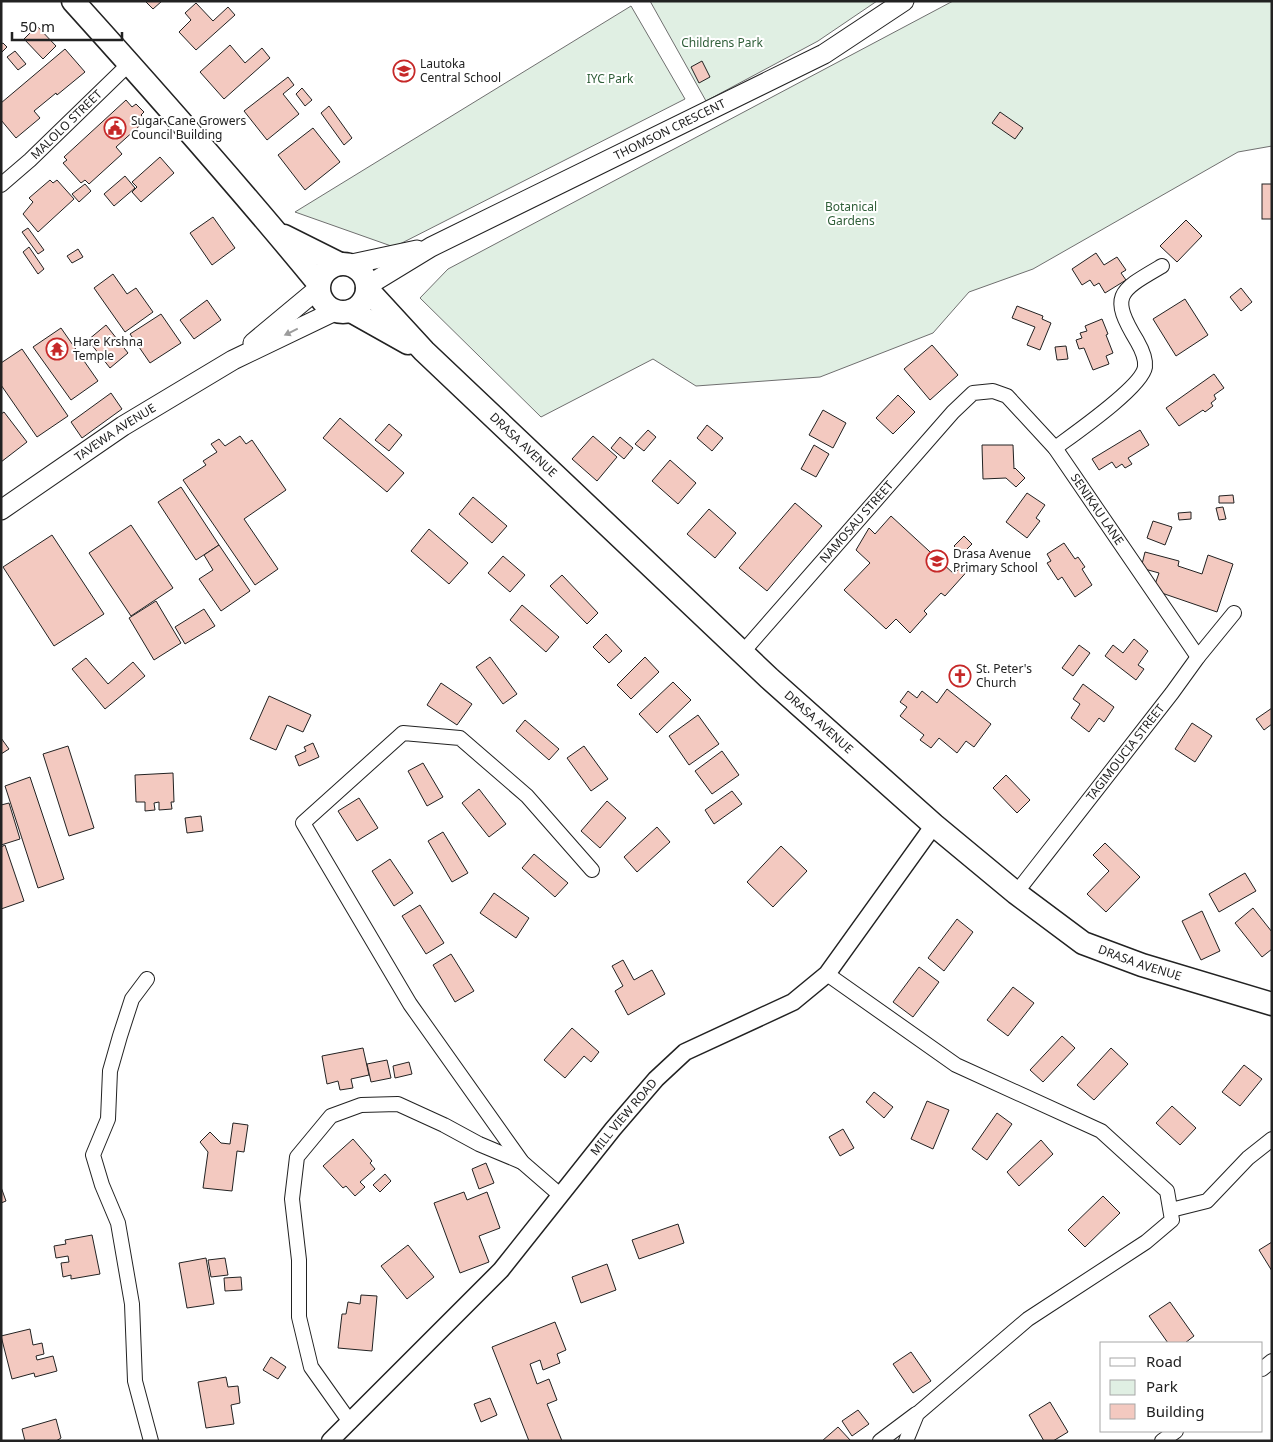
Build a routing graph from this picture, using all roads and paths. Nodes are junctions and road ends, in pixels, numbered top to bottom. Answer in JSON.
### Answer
{"nodes":[{"id":1,"x":73,"y":1,"type":"edge"},
{"id":2,"x":904,"y":1,"type":"edge"},
{"id":3,"x":130,"y":63,"type":"junction"},
{"id":4,"x":1,"y":184,"type":"edge"},
{"id":5,"x":276,"y":232,"type":"junction"},
{"id":6,"x":431,"y":247,"type":"junction"},
{"id":7,"x":343,"y":264,"type":"junction"},
{"id":8,"x":1162,"y":266,"type":"dead end"},
{"id":9,"x":319,"y":286,"type":"junction"},
{"id":10,"x":367,"y":288,"type":"junction"},
{"id":11,"x":343,"y":311,"type":"junction"},
{"id":12,"x":424,"y":352,"type":"junction"},
{"id":13,"x":232,"y":360,"type":"junction"},
{"id":14,"x":973,"y":393,"type":"joint"},
{"id":15,"x":1056,"y":448,"type":"junction"},
{"id":16,"x":1,"y":510,"type":"edge"},
{"id":17,"x":1234,"y":613,"type":"dead end"},
{"id":18,"x":742,"y":653,"type":"junction"},
{"id":19,"x":1198,"y":657,"type":"junction"},
{"id":20,"x":934,"y":825,"type":"junction"},
{"id":21,"x":592,"y":870,"type":"dead end"},
{"id":22,"x":1016,"y":893,"type":"junction"},
{"id":23,"x":827,"y":974,"type":"junction"},
{"id":24,"x":147,"y":979,"type":"dead end"},
{"id":25,"x":1272,"y":1004,"type":"edge"},
{"id":26,"x":1272,"y":1139,"type":"edge"},
{"id":27,"x":522,"y":1162,"type":"junction"},
{"id":28,"x":560,"y":1195,"type":"junction"},
{"id":29,"x":1171,"y":1210,"type":"junction"},
{"id":30,"x":917,"y":1414,"type":"junction"},
{"id":31,"x":350,"y":1422,"type":"junction"},
{"id":32,"x":1175,"y":1432,"type":"edge"},
{"id":33,"x":151,"y":1441,"type":"edge"},
{"id":34,"x":330,"y":1441,"type":"edge"},
{"id":35,"x":880,"y":1441,"type":"edge"},
{"id":36,"x":906,"y":1441,"type":"edge"},
{"id":37,"x":1162,"y":1441,"type":"edge"}],
"edges":[{"from":1,"to":3,"type":"highway"},
{"from":2,"to":6,"type":"main road","name":"THOMSON CRESCENT"},
{"from":3,"to":4,"type":"street","name":"MALOLO STREET"},
{"from":3,"to":5,"type":"highway"},
{"from":5,"to":7,"type":"highway"},
{"from":5,"to":9,"type":"highway"},
{"from":6,"to":7,"type":"main road","name":"THOMSON CRESCENT"},
{"from":6,"to":10,"type":"main road","name":"THOMSON CRESCENT"},
{"from":7,"to":9,"type":"highway"},
{"from":7,"to":10,"type":"highway"},
{"from":8,"to":15,"type":"street"},
{"from":9,"to":11,"type":"highway"},
{"from":9,"to":13,"type":"main road","name":"TAVEWA AVENUE"},
{"from":10,"to":11,"type":"highway"},
{"from":10,"to":12,"type":"highway","name":"DRASA AVENUE"},
{"from":11,"to":12,"type":"highway","name":"DRASA AVENUE"},
{"from":11,"to":13,"type":"main road","name":"TAVEWA AVENUE","one_way":true},
{"from":12,"to":18,"type":"highway","name":"DRASA AVENUE"},
{"from":13,"to":16,"type":"main road","name":"TAVEWA AVENUE"},
{"from":14,"to":15,"type":"street","name":"SENIKAU LANE"},
{"from":14,"to":18,"type":"street","name":"NAMOSAU STREET"},
{"from":15,"to":19,"type":"street","name":"SENIKAU LANE"},
{"from":17,"to":19,"type":"street","name":"TAGIMOUCIA STREET"},
{"from":18,"to":20,"type":"highway","name":"DRASA AVENUE"},
{"from":19,"to":22,"type":"street","name":"TAGIMOUCIA STREET"},
{"from":20,"to":22,"type":"highway","name":"DRASA AVENUE"},
{"from":20,"to":23,"type":"street","name":"MILL VIEW ROAD"},
{"from":21,"to":27,"type":"street"},
{"from":22,"to":25,"type":"highway","name":"DRASA AVENUE"},
{"from":23,"to":28,"type":"street","name":"MILL VIEW ROAD"},
{"from":23,"to":29,"type":"street"},
{"from":24,"to":33,"type":"street"},
{"from":26,"to":29,"type":"street"},
{"from":27,"to":28,"type":"street"},
{"from":27,"to":31,"type":"street"},
{"from":28,"to":31,"type":"street","name":"MILL VIEW ROAD"},
{"from":29,"to":30,"type":"street"},
{"from":30,"to":35,"type":"street"},
{"from":30,"to":36,"type":"street"},
{"from":31,"to":34,"type":"street","name":"MILL VIEW ROAD"},
{"from":32,"to":37,"type":"street"}]}
